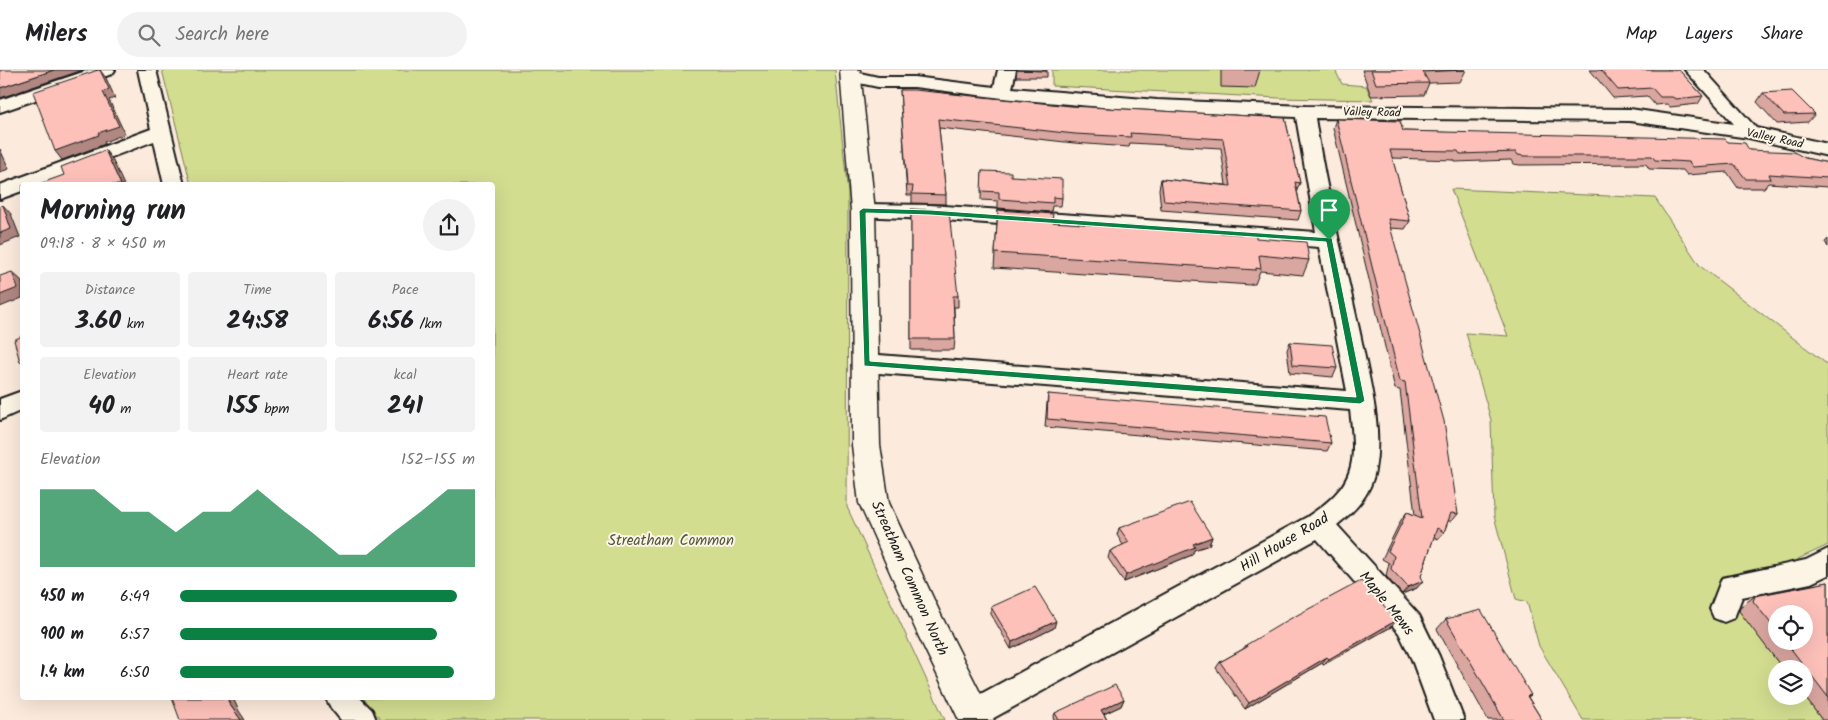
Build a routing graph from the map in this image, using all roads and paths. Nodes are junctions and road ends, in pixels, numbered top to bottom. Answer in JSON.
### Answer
{"nodes":[{"id":1,"x":106,"y":70,"type":"edge"},
{"id":2,"x":147,"y":70,"type":"edge"},
{"id":3,"x":880,"y":70,"type":"edge"},
{"id":4,"x":1007,"y":70,"type":"edge"},
{"id":5,"x":1694,"y":70,"type":"edge"},
{"id":6,"x":858,"y":72,"type":"edge"},
{"id":7,"x":914,"y":82,"type":"junction"},
{"id":8,"x":1002,"y":93,"type":"junction"},
{"id":9,"x":0,"y":106,"type":"edge"},
{"id":10,"x":1305,"y":112,"type":"junction"},
{"id":11,"x":160,"y":132,"type":"junction"},
{"id":12,"x":1749,"y":132,"type":"junction"},
{"id":13,"x":1828,"y":150,"type":"edge"},
{"id":14,"x":27,"y":182,"type":"edge"},
{"id":15,"x":173,"y":182,"type":"edge"},
{"id":16,"x":20,"y":184,"type":"edge"},
{"id":17,"x":0,"y":192,"type":"edge"},
{"id":18,"x":863,"y":211,"type":"junction"},
{"id":19,"x":1329,"y":240,"type":"junction"},
{"id":20,"x":866,"y":363,"type":"junction"},
{"id":21,"x":20,"y":401,"type":"edge"},
{"id":22,"x":1360,"y":401,"type":"junction"},
{"id":23,"x":0,"y":410,"type":"edge"},
{"id":24,"x":1320,"y":524,"type":"junction"},
{"id":25,"x":1828,"y":561,"type":"edge"},
{"id":26,"x":1724,"y":609,"type":"dead end"},
{"id":27,"x":343,"y":700,"type":"edge"},
{"id":28,"x":975,"y":716,"type":"edge"},
{"id":29,"x":361,"y":720,"type":"edge"},
{"id":30,"x":1449,"y":720,"type":"edge"}],
"edges":[{"from":1,"to":9,"type":"street"},
{"from":2,"to":11,"type":"street"},
{"from":3,"to":7,"type":"street","name":"Valley Road"},
{"from":4,"to":8,"type":"street"},
{"from":5,"to":12,"type":"street"},
{"from":6,"to":7,"type":"street","name":"Valley Road"},
{"from":6,"to":18,"type":"main road","name":"Streatham Common North"},
{"from":7,"to":8,"type":"street","name":"Valley Road"},
{"from":8,"to":10,"type":"street","name":"Valley Road"},
{"from":10,"to":12,"type":"street","name":"Valley Road"},
{"from":10,"to":19,"type":"street","name":"Hill House Road"},
{"from":11,"to":14,"type":"street"},
{"from":11,"to":15,"type":"street"},
{"from":12,"to":13,"type":"street","name":"Valley Road"},
{"from":16,"to":17,"type":"street"},
{"from":18,"to":19,"type":"street"},
{"from":18,"to":20,"type":"main road","name":"Streatham Common North"},
{"from":19,"to":22,"type":"street","name":"Hill House Road"},
{"from":20,"to":22,"type":"street"},
{"from":20,"to":28,"type":"main road","name":"Streatham Common North"},
{"from":21,"to":23,"type":"street"},
{"from":22,"to":24,"type":"street","name":"Hill House Road"},
{"from":24,"to":28,"type":"street","name":"Hill House Road"},
{"from":24,"to":30,"type":"street","name":"Maple Mews"},
{"from":25,"to":26,"type":"street"},
{"from":27,"to":29,"type":"street"}]}
